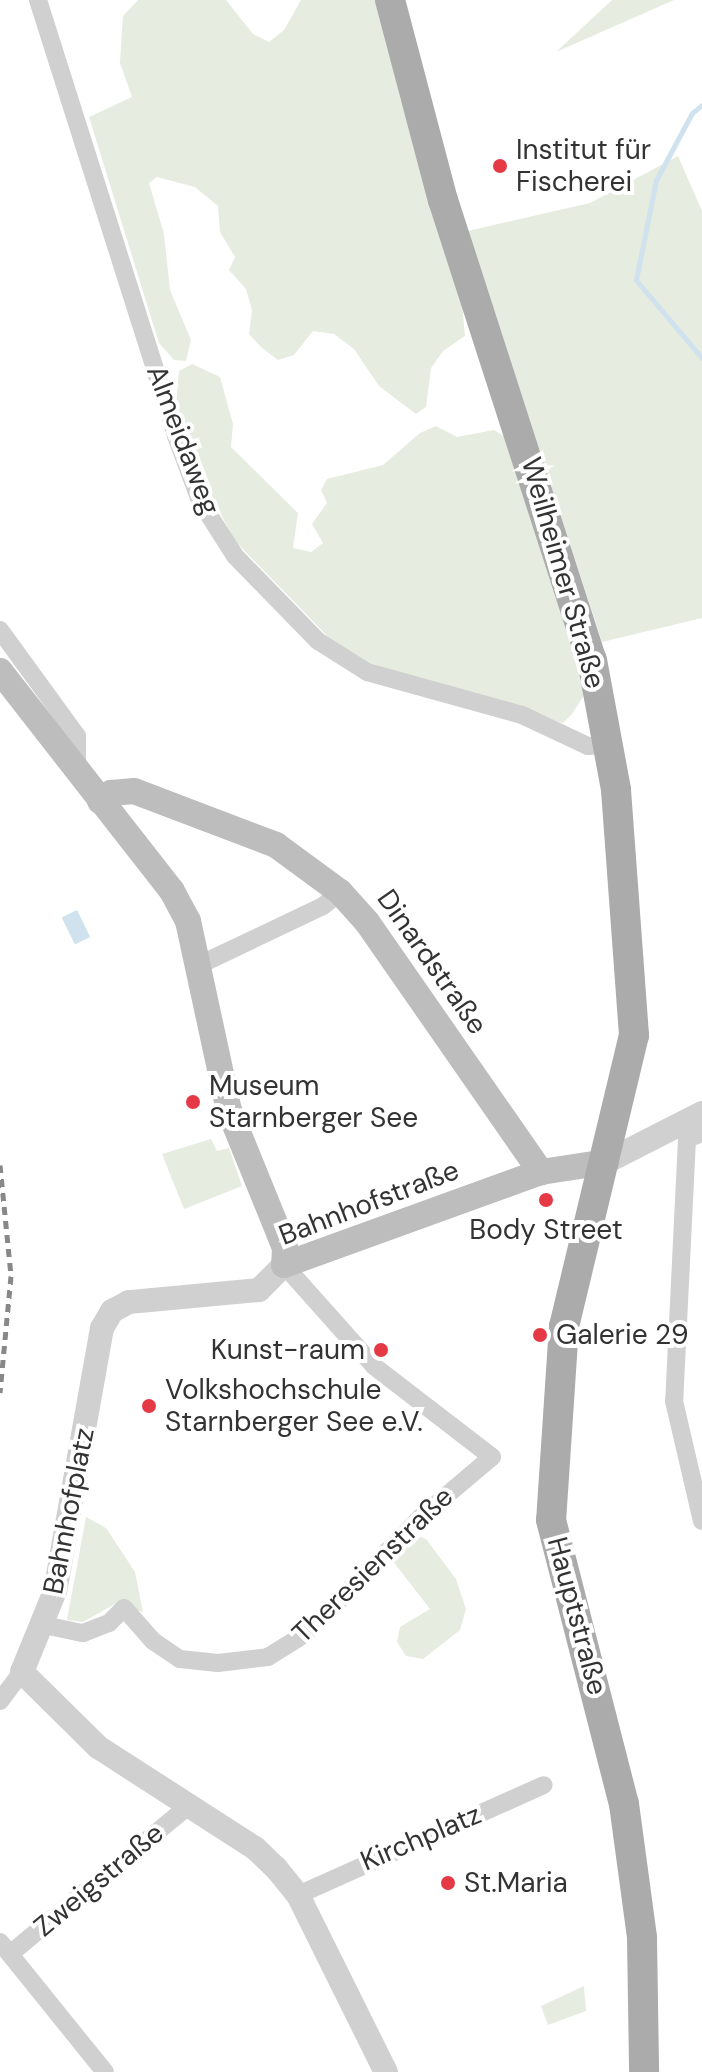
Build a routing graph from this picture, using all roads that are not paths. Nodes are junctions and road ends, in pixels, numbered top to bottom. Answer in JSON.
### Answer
{"nodes":[{"id":1,"x":38,"y":0,"type":"edge"},
{"id":2,"x":390,"y":0,"type":"edge"},
{"id":3,"x":0,"y":630,"type":"edge"},
{"id":4,"x":0,"y":671,"type":"edge"},
{"id":5,"x":609,"y":745,"type":"junction"},
{"id":6,"x":77,"y":772,"type":"junction"},
{"id":7,"x":100,"y":801,"type":"junction"},
{"id":8,"x":340,"y":892,"type":"junction"},
{"id":9,"x":199,"y":965,"type":"junction"},
{"id":10,"x":702,"y":1113,"type":"edge"},
{"id":11,"x":702,"y":1133,"type":"edge"},
{"id":12,"x":606,"y":1162,"type":"junction"},
{"id":13,"x":541,"y":1172,"type":"junction"},
{"id":14,"x":284,"y":1265,"type":"junction"},
{"id":15,"x":112,"y":1311,"type":"joint"},
{"id":16,"x":702,"y":1521,"type":"edge"},
{"id":17,"x":44,"y":1625,"type":"junction"},
{"id":18,"x":22,"y":1672,"type":"junction"},
{"id":19,"x":0,"y":1701,"type":"edge"},
{"id":20,"x":544,"y":1785,"type":"dead end"},
{"id":21,"x":187,"y":1807,"type":"junction"},
{"id":22,"x":298,"y":1895,"type":"junction"},
{"id":23,"x":5,"y":1948,"type":"edge"},
{"id":24,"x":105,"y":2072,"type":"edge"},
{"id":25,"x":386,"y":2072,"type":"edge"},
{"id":26,"x":644,"y":2072,"type":"edge"}],
"edges":[{"from":1,"to":5,"type":"street","name":"Almeidaweg"},
{"from":2,"to":5,"type":"main road","name":"Weilheimer Straße"},
{"from":3,"to":6,"type":"street"},
{"from":4,"to":6,"type":"main road"},
{"from":5,"to":12,"type":"main road","name":"Weilheimer Straße"},
{"from":6,"to":7,"type":"main road"},
{"from":7,"to":8,"type":"main road","name":"Dinardstraße"},
{"from":7,"to":9,"type":"main road"},
{"from":8,"to":9,"type":"street"},
{"from":8,"to":13,"type":"main road","name":"Dinardstraße"},
{"from":9,"to":14,"type":"main road"},
{"from":10,"to":12,"type":"street"},
{"from":11,"to":16,"type":"street"},
{"from":12,"to":13,"type":"main road","name":"Bahnhofstraße"},
{"from":12,"to":26,"type":"main road","name":"Hauptstraße"},
{"from":13,"to":14,"type":"main road","name":"Bahnhofstraße"},
{"from":14,"to":15,"type":"street","name":"Bahnhofstraße"},
{"from":14,"to":17,"type":"street","name":"Theresienstraße"},
{"from":15,"to":17,"type":"street","name":"Bahnhofplatz"},
{"from":17,"to":18,"type":"street","name":"Bahnhofplatz"},
{"from":18,"to":19,"type":"street","name":"Bahnhofplatz"},
{"from":18,"to":21,"type":"street"},
{"from":20,"to":22,"type":"street","name":"Kirchplatz"},
{"from":21,"to":22,"type":"street"},
{"from":21,"to":23,"type":"street","name":"Zweigstraße"},
{"from":22,"to":25,"type":"street"},
{"from":23,"to":24,"type":"street"}]}
